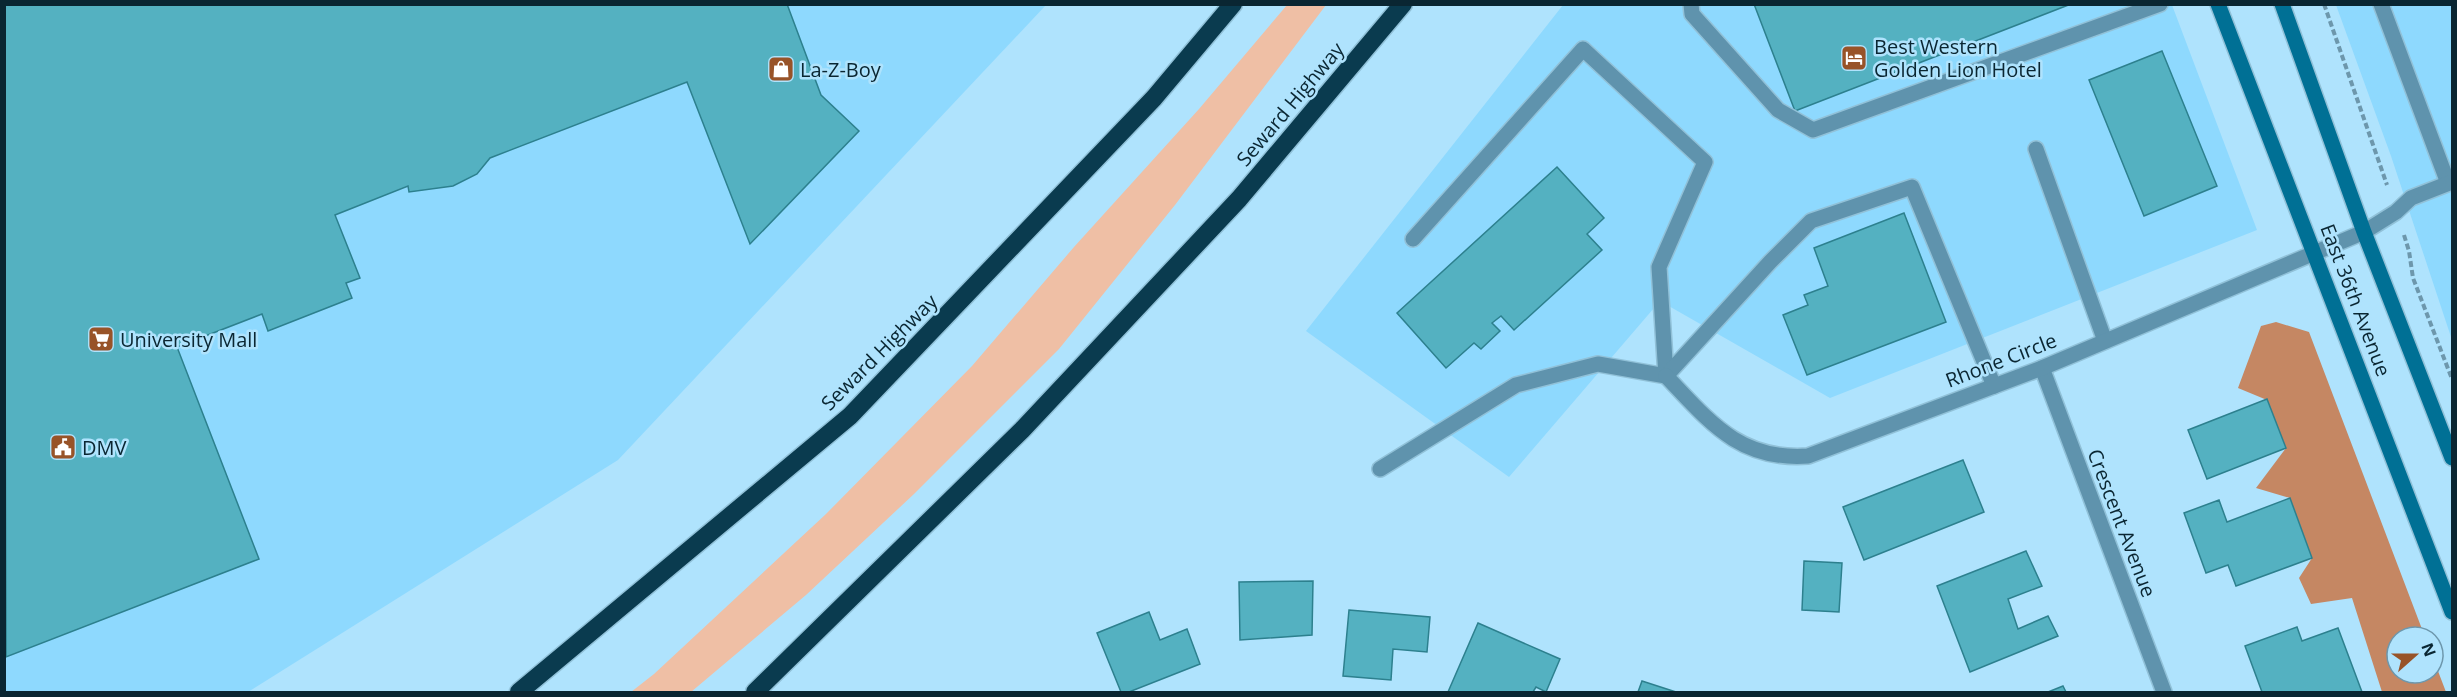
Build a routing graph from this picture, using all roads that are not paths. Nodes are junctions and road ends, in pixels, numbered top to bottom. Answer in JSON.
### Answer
{"nodes":[{"id":1,"x":1233,"y":4,"type":"edge"},
{"id":2,"x":1403,"y":4,"type":"edge"},
{"id":3,"x":1691,"y":4,"type":"edge"},
{"id":4,"x":2160,"y":4,"type":"edge"},
{"id":5,"x":2218,"y":4,"type":"edge"},
{"id":6,"x":2282,"y":4,"type":"edge"},
{"id":7,"x":2381,"y":4,"type":"edge"},
{"id":8,"x":2036,"y":149,"type":"dead end"},
{"id":9,"x":2450,"y":182,"type":"edge"},
{"id":10,"x":2364,"y":232,"type":"junction"},
{"id":11,"x":1413,"y":239,"type":"dead end"},
{"id":12,"x":2315,"y":252,"type":"junction"},
{"id":13,"x":2105,"y":341,"type":"junction"},
{"id":14,"x":2042,"y":368,"type":"junction"},
{"id":15,"x":1666,"y":376,"type":"junction"},
{"id":16,"x":1994,"y":386,"type":"junction"},
{"id":17,"x":2452,"y":458,"type":"edge"},
{"id":18,"x":1380,"y":469,"type":"dead end"},
{"id":19,"x":2452,"y":612,"type":"edge"},
{"id":20,"x":519,"y":693,"type":"edge"},
{"id":21,"x":755,"y":693,"type":"edge"},
{"id":22,"x":2164,"y":693,"type":"edge"}],
"edges":[{"from":1,"to":20,"type":"highway","name":"Seward Highway"},
{"from":2,"to":21,"type":"highway","name":"Seward Highway"},
{"from":3,"to":4,"type":"street"},
{"from":5,"to":12,"type":"main road","name":"East 36th Avenue"},
{"from":6,"to":10,"type":"main road","name":"East 36th Avenue"},
{"from":7,"to":9,"type":"street"},
{"from":8,"to":13,"type":"street"},
{"from":9,"to":10,"type":"street","name":"Rhone Circle"},
{"from":10,"to":12,"type":"street","name":"Rhone Circle"},
{"from":10,"to":17,"type":"main road","name":"East 36th Avenue"},
{"from":11,"to":15,"type":"street"},
{"from":12,"to":13,"type":"street","name":"Rhone Circle"},
{"from":12,"to":19,"type":"main road","name":"East 36th Avenue"},
{"from":13,"to":14,"type":"street","name":"Rhone Circle"},
{"from":14,"to":16,"type":"street","name":"Rhone Circle"},
{"from":14,"to":22,"type":"street","name":"Crescent Avenue"},
{"from":15,"to":16,"type":"street","name":"Rhone Circle"},
{"from":15,"to":16,"type":"street"},
{"from":15,"to":18,"type":"street"}]}
